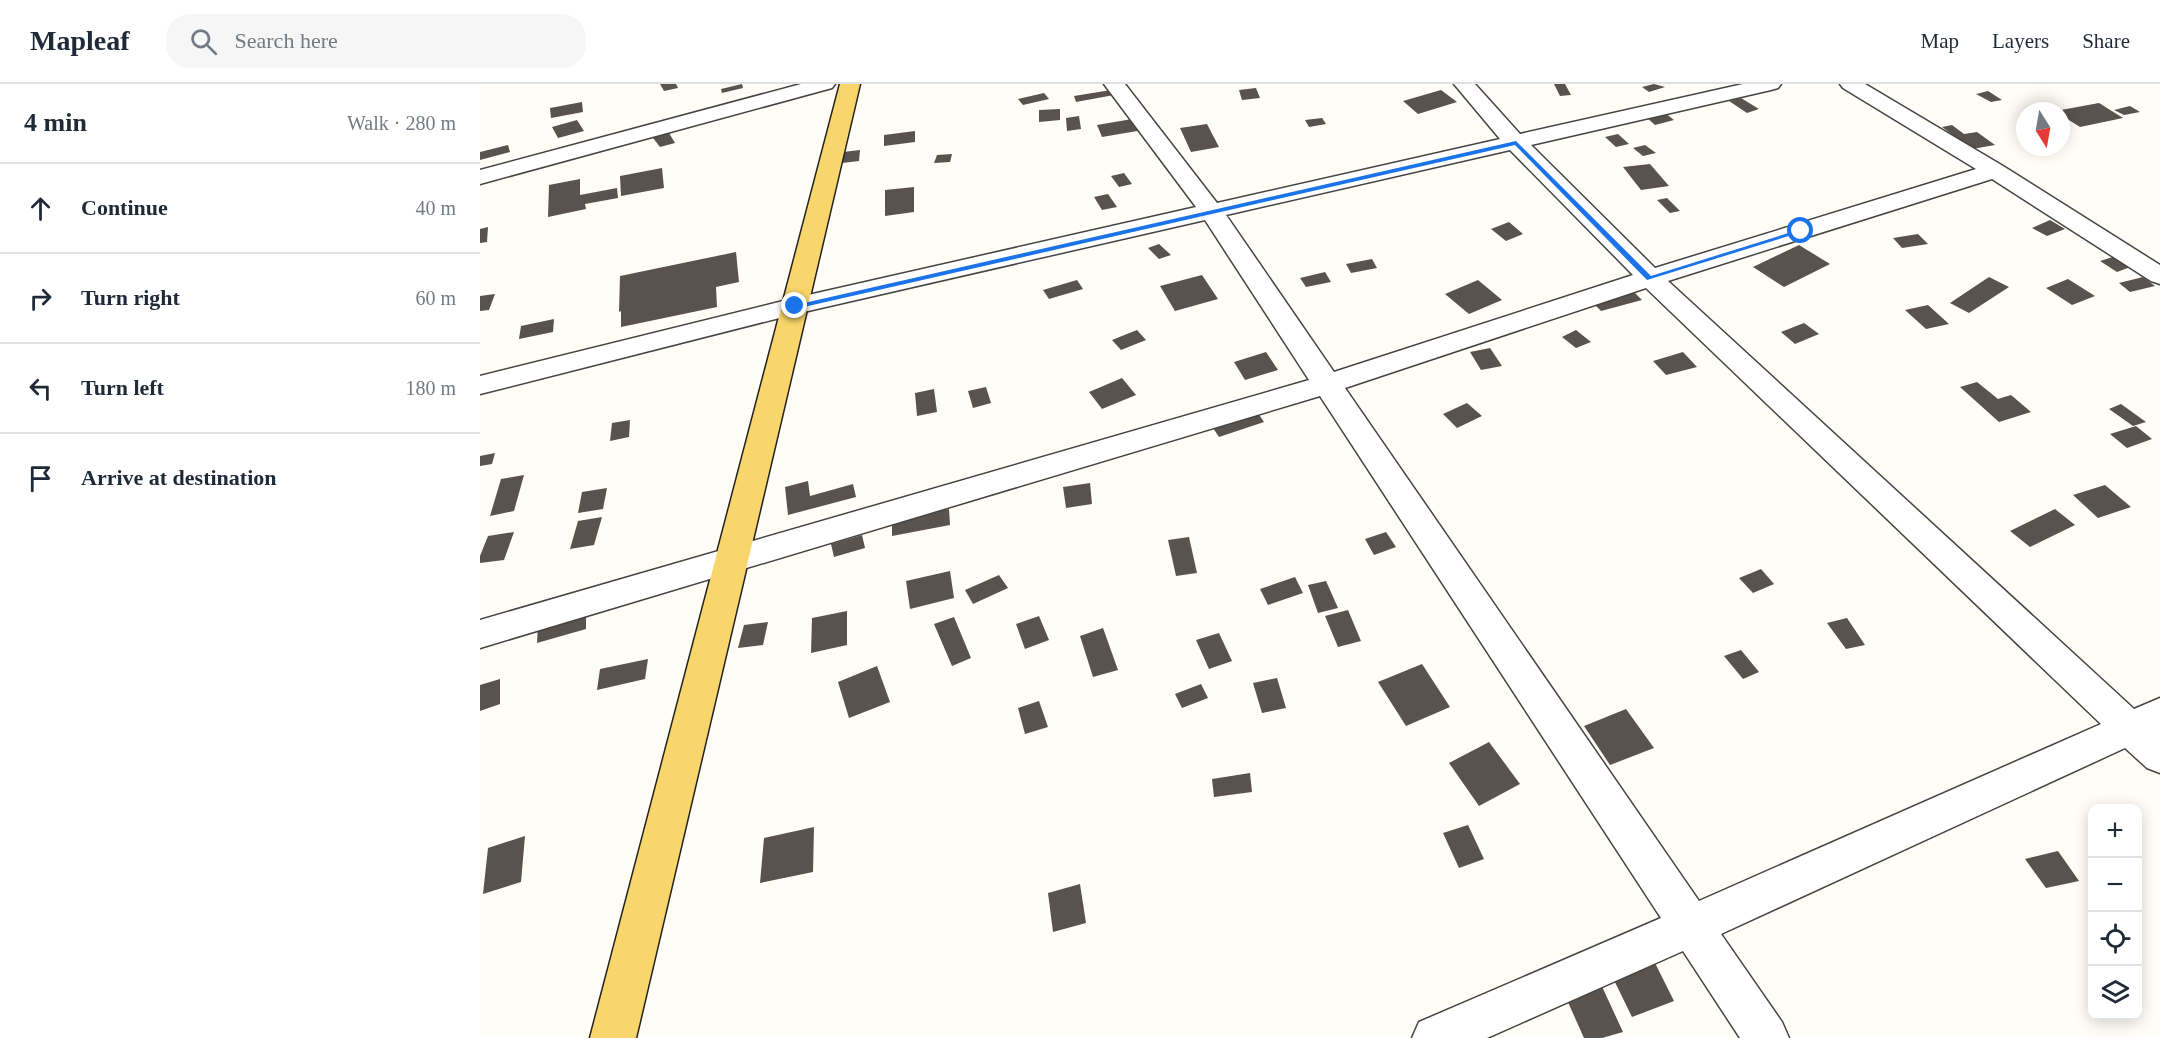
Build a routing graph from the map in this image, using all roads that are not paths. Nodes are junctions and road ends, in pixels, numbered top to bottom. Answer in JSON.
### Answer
{"nodes":[{"id":1,"x":825,"y":84,"type":"edge"},
{"id":2,"x":850,"y":84,"type":"edge"},
{"id":3,"x":1114,"y":84,"type":"edge"},
{"id":4,"x":1464,"y":84,"type":"edge"},
{"id":5,"x":1771,"y":84,"type":"edge"},
{"id":6,"x":1850,"y":84,"type":"edge"},
{"id":7,"x":1516,"y":143,"type":"junction"},
{"id":8,"x":1995,"y":171,"type":"junction"},
{"id":9,"x":480,"y":177,"type":"edge"},
{"id":10,"x":1212,"y":212,"type":"junction"},
{"id":11,"x":2160,"y":276,"type":"edge"},
{"id":12,"x":1650,"y":278,"type":"junction"},
{"id":13,"x":795,"y":306,"type":"junction"},
{"id":14,"x":1327,"y":384,"type":"junction"},
{"id":15,"x":480,"y":385,"type":"edge"},
{"id":16,"x":732,"y":559,"type":"junction"},
{"id":17,"x":480,"y":634,"type":"edge"},
{"id":18,"x":2145,"y":721,"type":"edge"},
{"id":19,"x":2160,"y":756,"type":"edge"},
{"id":20,"x":1691,"y":926,"type":"junction"},
{"id":21,"x":613,"y":1038,"type":"edge"},
{"id":22,"x":1435,"y":1038,"type":"edge"},
{"id":23,"x":1766,"y":1038,"type":"edge"}],
"edges":[{"from":1,"to":9,"type":"street"},
{"from":2,"to":13,"type":"main road"},
{"from":3,"to":10,"type":"street"},
{"from":4,"to":7,"type":"street"},
{"from":5,"to":7,"type":"street"},
{"from":6,"to":8,"type":"street"},
{"from":7,"to":10,"type":"street"},
{"from":7,"to":12,"type":"street"},
{"from":8,"to":11,"type":"street"},
{"from":8,"to":12,"type":"street"},
{"from":10,"to":13,"type":"street"},
{"from":10,"to":14,"type":"street"},
{"from":12,"to":14,"type":"street"},
{"from":12,"to":18,"type":"street"},
{"from":13,"to":15,"type":"street"},
{"from":13,"to":16,"type":"main road"},
{"from":14,"to":16,"type":"street"},
{"from":14,"to":20,"type":"street"},
{"from":16,"to":17,"type":"street"},
{"from":16,"to":21,"type":"main road"},
{"from":18,"to":19,"type":"street"},
{"from":18,"to":20,"type":"street"},
{"from":20,"to":22,"type":"street"},
{"from":20,"to":23,"type":"street"}]}
